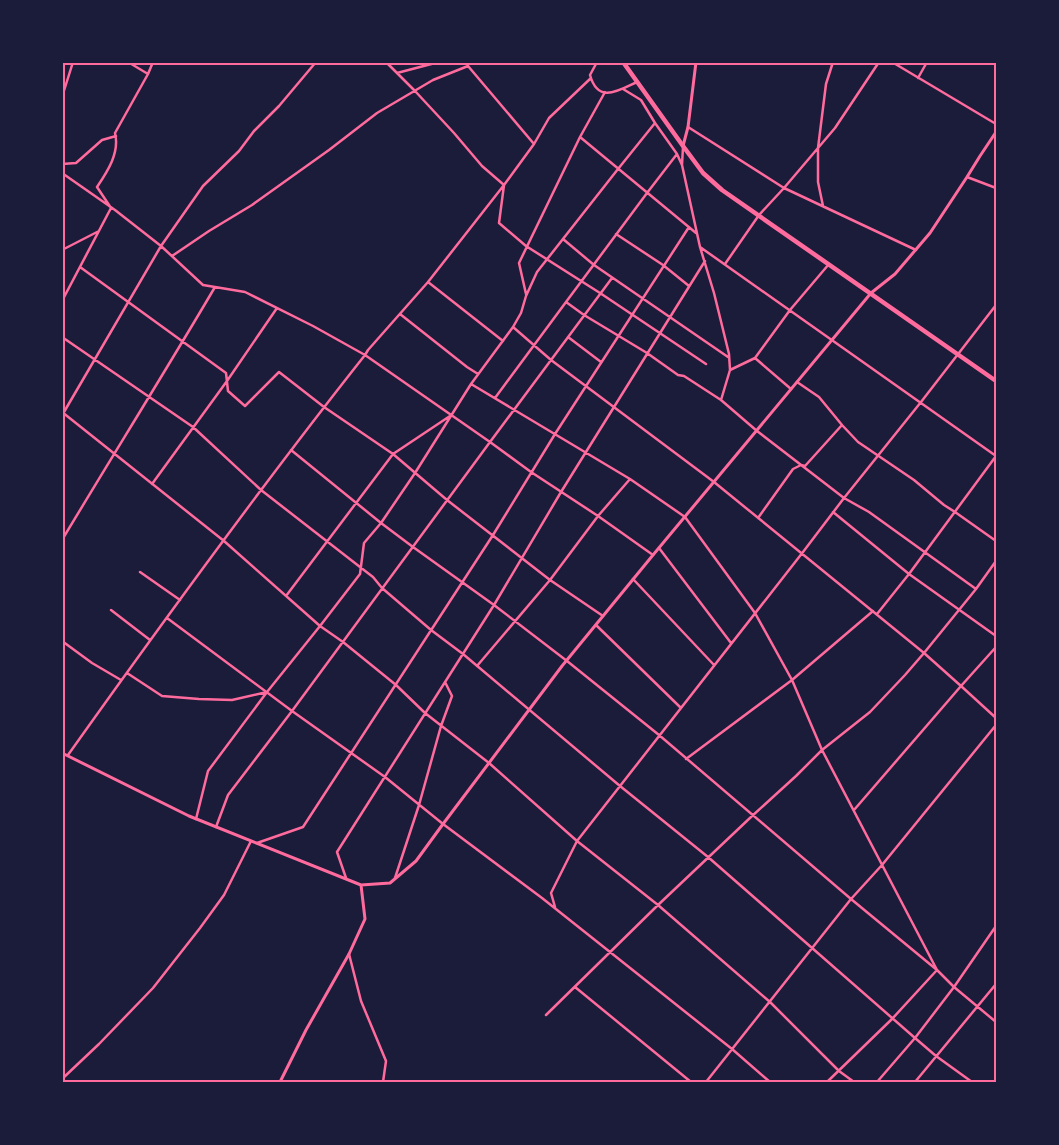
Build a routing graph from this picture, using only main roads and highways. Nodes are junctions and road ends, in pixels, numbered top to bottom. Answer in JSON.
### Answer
{"nodes":[{"id":1,"x":623,"y":62,"type":"edge"},
{"id":2,"x":996,"y":381,"type":"edge"}],
"edges":[{"from":1,"to":2,"type":"highway"}]}
